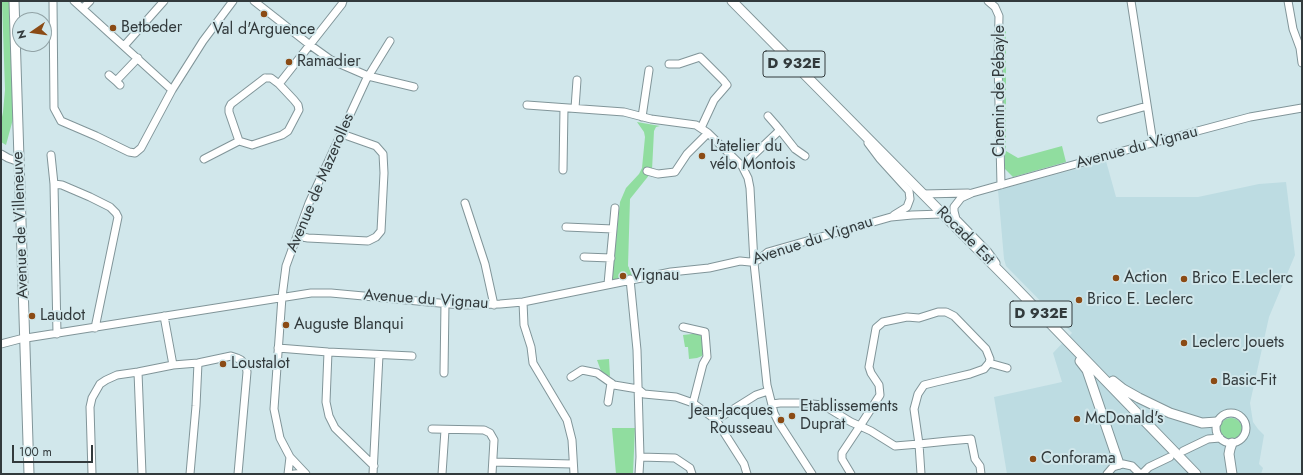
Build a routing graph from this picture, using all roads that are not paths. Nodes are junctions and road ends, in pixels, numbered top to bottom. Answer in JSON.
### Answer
{"nodes":[{"id":1,"x":14,"y":1,"type":"edge"},
{"id":2,"x":53,"y":1,"type":"edge"},
{"id":3,"x":74,"y":1,"type":"edge"},
{"id":4,"x":90,"y":1,"type":"edge"},
{"id":5,"x":164,"y":1,"type":"edge"},
{"id":6,"x":233,"y":1,"type":"edge"},
{"id":7,"x":254,"y":1,"type":"edge"},
{"id":8,"x":343,"y":1,"type":"edge"},
{"id":9,"x":732,"y":1,"type":"edge"},
{"id":10,"x":988,"y":1,"type":"edge"},
{"id":11,"x":1131,"y":1,"type":"edge"},
{"id":12,"x":1288,"y":1,"type":"edge"},
{"id":13,"x":83,"y":8,"type":"junction"},
{"id":14,"x":390,"y":41,"type":"dead end"},
{"id":15,"x":310,"y":45,"type":"junction"},
{"id":16,"x":124,"y":46,"type":"junction"},
{"id":17,"x":138,"y":58,"type":"junction"},
{"id":18,"x":1302,"y":63,"type":"edge"},
{"id":19,"x":669,"y":64,"type":"dead end"},
{"id":20,"x":649,"y":70,"type":"dead end"},
{"id":21,"x":109,"y":75,"type":"dead end"},
{"id":22,"x":368,"y":76,"type":"junction"},
{"id":23,"x":577,"y":80,"type":"dead end"},
{"id":24,"x":279,"y":84,"type":"junction"},
{"id":25,"x":414,"y":87,"type":"dead end"},
{"id":26,"x":172,"y":90,"type":"junction"},
{"id":27,"x":527,"y":105,"type":"dead end"},
{"id":28,"x":1147,"y":106,"type":"junction"},
{"id":29,"x":564,"y":108,"type":"junction"},
{"id":30,"x":575,"y":108,"type":"junction"},
{"id":31,"x":1302,"y":108,"type":"edge"},
{"id":32,"x":768,"y":116,"type":"dead end"},
{"id":33,"x":642,"y":117,"type":"junction"},
{"id":34,"x":1101,"y":119,"type":"dead end"},
{"id":35,"x":856,"y":127,"type":"junction"},
{"id":36,"x":701,"y":128,"type":"junction"},
{"id":37,"x":780,"y":130,"type":"junction"},
{"id":38,"x":708,"y":133,"type":"junction"},
{"id":39,"x":342,"y":134,"type":"junction"},
{"id":40,"x":239,"y":141,"type":"junction"},
{"id":41,"x":1153,"y":143,"type":"junction"},
{"id":42,"x":1,"y":154,"type":"edge"},
{"id":43,"x":52,"y":155,"type":"dead end"},
{"id":44,"x":805,"y":156,"type":"dead end"},
{"id":45,"x":204,"y":159,"type":"dead end"},
{"id":46,"x":19,"y":162,"type":"junction"},
{"id":47,"x":742,"y":166,"type":"junction"},
{"id":48,"x":563,"y":170,"type":"dead end"},
{"id":49,"x":647,"y":171,"type":"dead end"},
{"id":50,"x":54,"y":184,"type":"junction"},
{"id":51,"x":1001,"y":185,"type":"junction"},
{"id":52,"x":972,"y":193,"type":"junction"},
{"id":53,"x":923,"y":194,"type":"junction"},
{"id":54,"x":464,"y":203,"type":"dead end"},
{"id":55,"x":615,"y":208,"type":"dead end"},
{"id":56,"x":942,"y":214,"type":"junction"},
{"id":57,"x":891,"y":217,"type":"junction"},
{"id":58,"x":566,"y":227,"type":"dead end"},
{"id":59,"x":613,"y":229,"type":"junction"},
{"id":60,"x":297,"y":236,"type":"junction"},
{"id":61,"x":584,"y":257,"type":"dead end"},
{"id":62,"x":610,"y":258,"type":"junction"},
{"id":63,"x":754,"y":261,"type":"junction"},
{"id":64,"x":630,"y":279,"type":"junction"},
{"id":65,"x":608,"y":284,"type":"junction"},
{"id":66,"x":1017,"y":289,"type":"junction"},
{"id":67,"x":282,"y":297,"type":"junction"},
{"id":68,"x":523,"y":302,"type":"junction"},
{"id":69,"x":445,"y":303,"type":"junction"},
{"id":70,"x":494,"y":305,"type":"junction"},
{"id":71,"x":164,"y":316,"type":"junction"},
{"id":72,"x":684,"y":327,"type":"dead end"},
{"id":73,"x":95,"y":328,"type":"junction"},
{"id":74,"x":57,"y":334,"type":"junction"},
{"id":75,"x":1062,"y":336,"type":"junction"},
{"id":76,"x":24,"y":339,"type":"junction"},
{"id":77,"x":1,"y":344,"type":"edge"},
{"id":78,"x":278,"y":348,"type":"junction"},
{"id":79,"x":328,"y":352,"type":"junction"},
{"id":80,"x":379,"y":354,"type":"junction"},
{"id":81,"x":412,"y":356,"type":"dead end"},
{"id":82,"x":198,"y":363,"type":"junction"},
{"id":83,"x":989,"y":363,"type":"junction"},
{"id":84,"x":173,"y":365,"type":"junction"},
{"id":85,"x":1007,"y":368,"type":"dead end"},
{"id":86,"x":138,"y":372,"type":"junction"},
{"id":87,"x":444,"y":373,"type":"dead end"},
{"id":88,"x":571,"y":377,"type":"dead end"},
{"id":89,"x":611,"y":383,"type":"junction"},
{"id":90,"x":638,"y":389,"type":"junction"},
{"id":91,"x":768,"y":391,"type":"junction"},
{"id":92,"x":608,"y":402,"type":"dead end"},
{"id":93,"x":694,"y":403,"type":"junction"},
{"id":94,"x":772,"y":404,"type":"junction"},
{"id":95,"x":716,"y":420,"type":"junction"},
{"id":96,"x":860,"y":426,"type":"junction"},
{"id":97,"x":1217,"y":426,"type":"junction"},
{"id":98,"x":432,"y":429,"type":"dead end"},
{"id":99,"x":445,"y":430,"type":"junction"},
{"id":100,"x":1220,"y":438,"type":"junction"},
{"id":101,"x":1208,"y":439,"type":"junction"},
{"id":102,"x":1232,"y":443,"type":"junction"},
{"id":103,"x":919,"y":444,"type":"junction"},
{"id":104,"x":375,"y":448,"type":"junction"},
{"id":105,"x":358,"y":451,"type":"junction"},
{"id":106,"x":1183,"y":451,"type":"dead end"},
{"id":107,"x":290,"y":457,"type":"junction"},
{"id":108,"x":640,"y":457,"type":"junction"},
{"id":109,"x":1170,"y":457,"type":"dead end"},
{"id":110,"x":493,"y":462,"type":"junction"},
{"id":111,"x":572,"y":464,"type":"junction"},
{"id":112,"x":1118,"y":464,"type":"junction"},
{"id":113,"x":374,"y":466,"type":"junction"},
{"id":114,"x":1139,"y":472,"type":"edge"},
{"id":115,"x":306,"y":473,"type":"edge"},
{"id":116,"x":29,"y":474,"type":"edge"},
{"id":117,"x":92,"y":474,"type":"edge"},
{"id":118,"x":142,"y":474,"type":"edge"},
{"id":119,"x":190,"y":474,"type":"edge"},
{"id":120,"x":238,"y":474,"type":"edge"},
{"id":121,"x":288,"y":474,"type":"edge"},
{"id":122,"x":294,"y":474,"type":"edge"},
{"id":123,"x":373,"y":474,"type":"edge"},
{"id":124,"x":442,"y":474,"type":"edge"},
{"id":125,"x":492,"y":474,"type":"edge"},
{"id":126,"x":574,"y":474,"type":"edge"},
{"id":127,"x":639,"y":474,"type":"edge"},
{"id":128,"x":692,"y":474,"type":"edge"},
{"id":129,"x":747,"y":474,"type":"edge"},
{"id":130,"x":812,"y":474,"type":"edge"},
{"id":131,"x":851,"y":474,"type":"edge"},
{"id":132,"x":921,"y":474,"type":"edge"},
{"id":133,"x":982,"y":474,"type":"edge"},
{"id":134,"x":1107,"y":474,"type":"edge"},
{"id":135,"x":1196,"y":474,"type":"edge"},
{"id":136,"x":1232,"y":474,"type":"edge"}],
"edges":[{"from":1,"to":46,"type":"main road","name":"Avenue de Villeneuve"},
{"from":2,"to":26,"type":"street"},
{"from":3,"to":13,"type":"street"},
{"from":4,"to":13,"type":"street"},
{"from":5,"to":16,"type":"street"},
{"from":6,"to":26,"type":"street"},
{"from":7,"to":15,"type":"street"},
{"from":8,"to":15,"type":"street"},
{"from":9,"to":35,"type":"main road","name":"Rocade Est","number":"D 932E"},
{"from":10,"to":51,"type":"street","name":"Chemin de Pébayle"},
{"from":11,"to":28,"type":"street"},
{"from":12,"to":18,"type":"street"},
{"from":13,"to":16,"type":"street"},
{"from":14,"to":22,"type":"street","name":"Avenue de Mazerolles"},
{"from":15,"to":22,"type":"street"},
{"from":15,"to":24,"type":"street"},
{"from":16,"to":17,"type":"street"},
{"from":17,"to":21,"type":"street"},
{"from":17,"to":26,"type":"street"},
{"from":19,"to":36,"type":"street"},
{"from":20,"to":33,"type":"street"},
{"from":22,"to":25,"type":"street"},
{"from":22,"to":39,"type":"street","name":"Avenue de Mazerolles"},
{"from":23,"to":30,"type":"street"},
{"from":24,"to":40,"type":"street"},
{"from":24,"to":40,"type":"street"},
{"from":27,"to":29,"type":"street"},
{"from":28,"to":34,"type":"street"},
{"from":28,"to":41,"type":"street"},
{"from":29,"to":30,"type":"street"},
{"from":29,"to":48,"type":"street"},
{"from":30,"to":33,"type":"street"},
{"from":31,"to":41,"type":"street","name":"Avenue du Vignau"},
{"from":32,"to":37,"type":"street"},
{"from":33,"to":36,"type":"street"},
{"from":35,"to":53,"type":"main road","name":"Rocade Est","number":"D 932E"},
{"from":35,"to":57,"type":"street"},
{"from":36,"to":38,"type":"street"},
{"from":37,"to":44,"type":"street"},
{"from":37,"to":47,"type":"street"},
{"from":38,"to":47,"type":"street"},
{"from":38,"to":49,"type":"street"},
{"from":39,"to":60,"type":"street","name":"Avenue de Mazerolles"},
{"from":39,"to":60,"type":"street"},
{"from":40,"to":45,"type":"street"},
{"from":41,"to":51,"type":"street","name":"Avenue du Vignau"},
{"from":42,"to":46,"type":"street"},
{"from":43,"to":50,"type":"street"},
{"from":46,"to":76,"type":"main road","name":"Avenue de Villeneuve"},
{"from":47,"to":63,"type":"street"},
{"from":50,"to":73,"type":"street"},
{"from":50,"to":74,"type":"street"},
{"from":51,"to":52,"type":"street","name":"Avenue du Vignau"},
{"from":52,"to":53,"type":"street"},
{"from":52,"to":66,"type":"street"},
{"from":53,"to":56,"type":"main road","name":"Rocade Est","number":"D 932E"},
{"from":54,"to":70,"type":"street"},
{"from":55,"to":59,"type":"street"},
{"from":56,"to":57,"type":"street"},
{"from":56,"to":66,"type":"main road","name":"Rocade Est","number":"D 932E"},
{"from":57,"to":63,"type":"street","name":"Avenue du Vignau"},
{"from":58,"to":59,"type":"street"},
{"from":59,"to":62,"type":"street"},
{"from":60,"to":67,"type":"street","name":"Avenue de Mazerolles"},
{"from":61,"to":62,"type":"street"},
{"from":62,"to":65,"type":"street"},
{"from":63,"to":64,"type":"street","name":"Avenue du Vignau"},
{"from":63,"to":91,"type":"street"},
{"from":64,"to":65,"type":"street","name":"Avenue du Vignau"},
{"from":64,"to":90,"type":"street"},
{"from":65,"to":68,"type":"street","name":"Avenue du Vignau"},
{"from":66,"to":75,"type":"main road","name":"Rocade Est","number":"D 932E"},
{"from":66,"to":112,"type":"main road"},
{"from":67,"to":69,"type":"street","name":"Avenue du Vignau"},
{"from":67,"to":71,"type":"street","name":"Avenue du Vignau"},
{"from":67,"to":78,"type":"street","name":"Avenue de Mazerolles"},
{"from":68,"to":70,"type":"street","name":"Avenue du Vignau"},
{"from":68,"to":111,"type":"street"},
{"from":69,"to":70,"type":"street","name":"Avenue du Vignau"},
{"from":69,"to":87,"type":"street"},
{"from":71,"to":73,"type":"street","name":"Avenue du Vignau"},
{"from":71,"to":84,"type":"street"},
{"from":72,"to":93,"type":"street"},
{"from":73,"to":74,"type":"street","name":"Avenue du Vignau"},
{"from":74,"to":76,"type":"street","name":"Avenue du Vignau"},
{"from":75,"to":97,"type":"main road"},
{"from":75,"to":135,"type":"main road","name":"Rocade Est","number":"D 932E"},
{"from":76,"to":77,"type":"street","name":"Avenue du Vignau"},
{"from":76,"to":116,"type":"main road","name":"Avenue de Villeneuve"},
{"from":78,"to":79,"type":"street"},
{"from":78,"to":107,"type":"street","name":"Avenue de Mazerolles"},
{"from":79,"to":80,"type":"street"},
{"from":79,"to":105,"type":"street"},
{"from":80,"to":81,"type":"street"},
{"from":80,"to":104,"type":"street"},
{"from":82,"to":84,"type":"street"},
{"from":82,"to":119,"type":"street"},
{"from":82,"to":120,"type":"street"},
{"from":83,"to":85,"type":"street"},
{"from":83,"to":96,"type":"street"},
{"from":83,"to":103,"type":"street"},
{"from":84,"to":86,"type":"street"},
{"from":86,"to":117,"type":"street"},
{"from":86,"to":118,"type":"street"},
{"from":88,"to":89,"type":"street"},
{"from":89,"to":90,"type":"street"},
{"from":89,"to":92,"type":"street"},
{"from":90,"to":93,"type":"street"},
{"from":90,"to":108,"type":"street"},
{"from":91,"to":94,"type":"street"},
{"from":91,"to":95,"type":"street"},
{"from":93,"to":95,"type":"street"},
{"from":94,"to":96,"type":"street"},
{"from":94,"to":130,"type":"street"},
{"from":95,"to":129,"type":"street"},
{"from":96,"to":103,"type":"street"},
{"from":96,"to":131,"type":"street"},
{"from":97,"to":100,"type":"street"},
{"from":97,"to":101,"type":"street"},
{"from":97,"to":102,"type":"street"},
{"from":98,"to":99,"type":"street"},
{"from":99,"to":110,"type":"street"},
{"from":99,"to":124,"type":"street"},
{"from":100,"to":101,"type":"street"},
{"from":100,"to":102,"type":"street"},
{"from":101,"to":106,"type":"street"},
{"from":102,"to":136,"type":"main road"},
{"from":103,"to":132,"type":"street"},
{"from":103,"to":133,"type":"street"},
{"from":104,"to":105,"type":"street"},
{"from":104,"to":113,"type":"street"},
{"from":105,"to":113,"type":"street"},
{"from":107,"to":115,"type":"street","name":"Avenue de Mazerolles"},
{"from":107,"to":121,"type":"street"},
{"from":108,"to":127,"type":"street"},
{"from":108,"to":128,"type":"street"},
{"from":109,"to":114,"type":"street"},
{"from":110,"to":111,"type":"street"},
{"from":110,"to":125,"type":"street"},
{"from":111,"to":126,"type":"street"},
{"from":112,"to":114,"type":"street"},
{"from":112,"to":134,"type":"street"},
{"from":113,"to":123,"type":"street"},
{"from":115,"to":122,"type":"street"}]}
